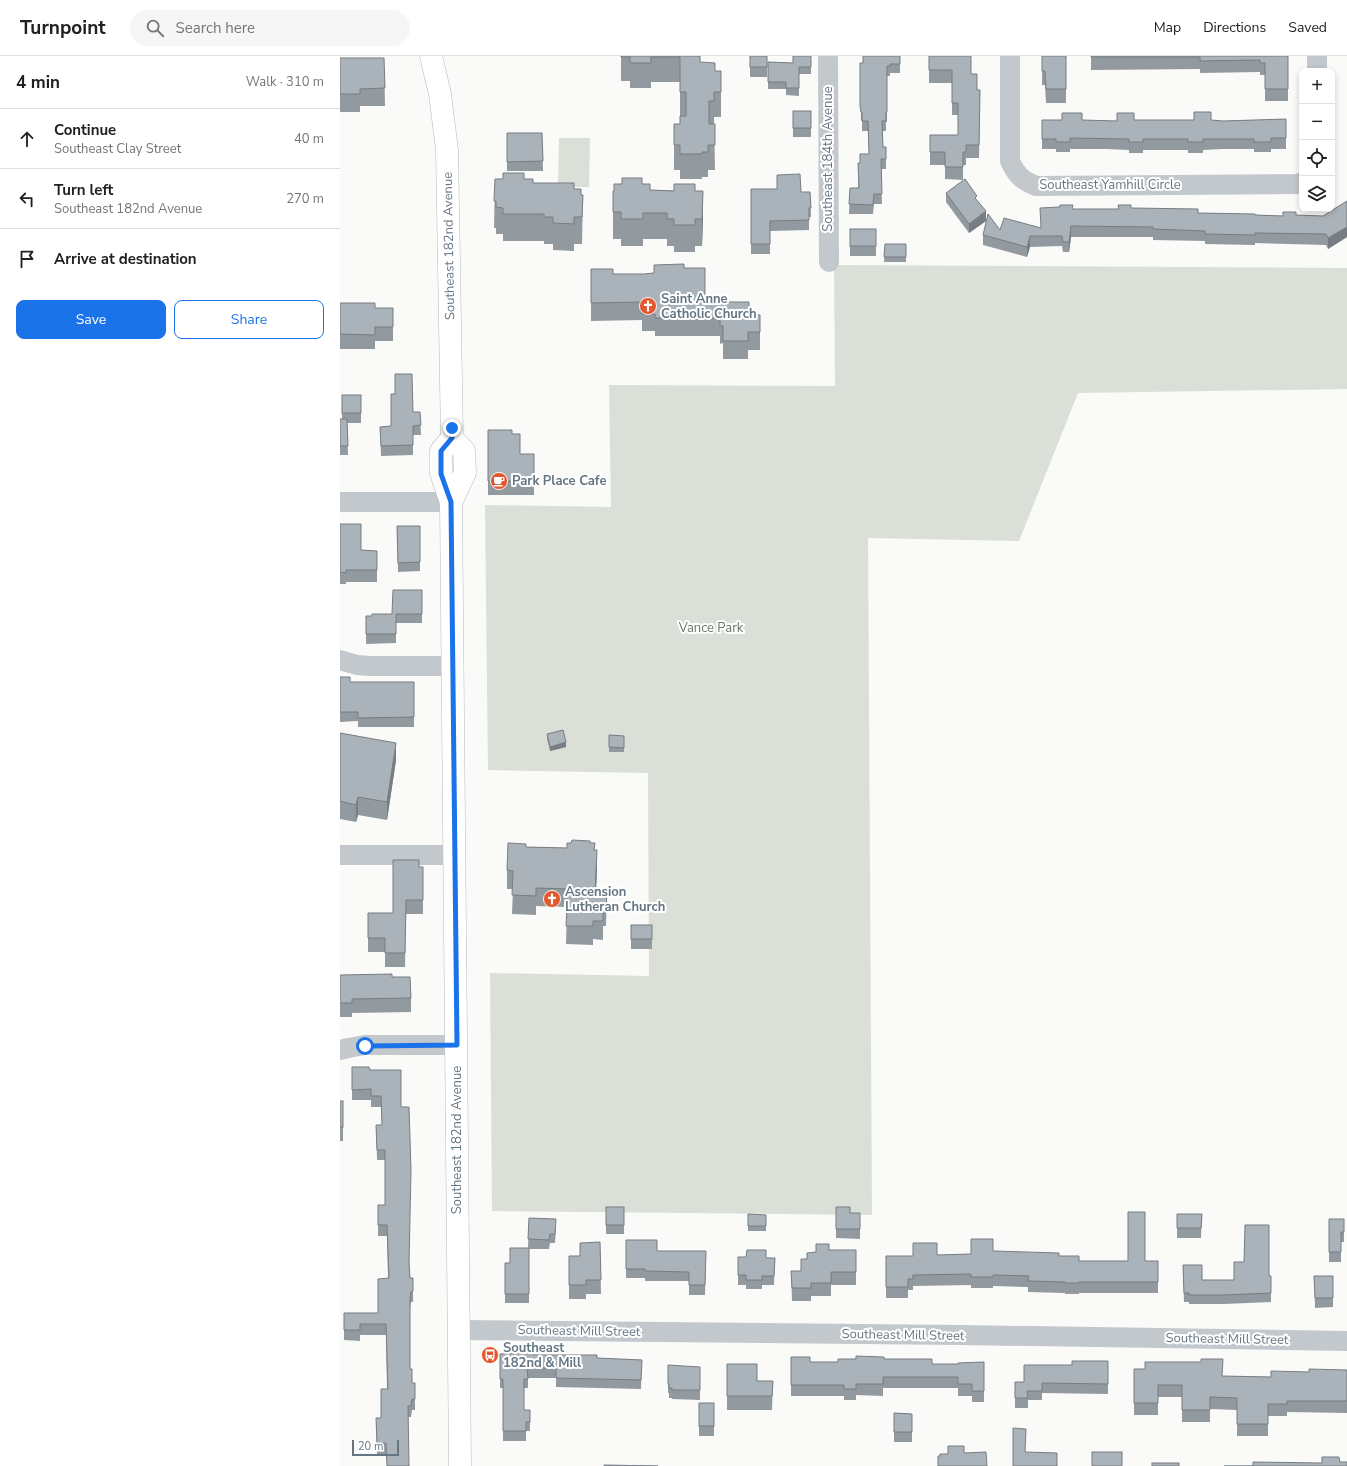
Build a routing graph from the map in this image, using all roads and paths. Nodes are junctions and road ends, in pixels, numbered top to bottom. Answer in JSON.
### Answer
{"nodes":[{"id":1,"x":431,"y":56,"type":"edge"},
{"id":2,"x":828,"y":56,"type":"edge"},
{"id":3,"x":1010,"y":56,"type":"edge"},
{"id":4,"x":1317,"y":56,"type":"edge"},
{"id":5,"x":1317,"y":68,"type":"edge"},
{"id":6,"x":1299,"y":183,"type":"edge"},
{"id":7,"x":829,"y":262,"type":"dead end"},
{"id":8,"x":340,"y":502,"type":"edge"},
{"id":9,"x":451,"y":502,"type":"junction"},
{"id":10,"x":340,"y":660,"type":"edge"},
{"id":11,"x":453,"y":666,"type":"junction"},
{"id":12,"x":340,"y":855,"type":"edge"},
{"id":13,"x":455,"y":855,"type":"junction"},
{"id":14,"x":457,"y":1045,"type":"junction"},
{"id":15,"x":340,"y":1050,"type":"edge"},
{"id":16,"x":459,"y":1330,"type":"junction"},
{"id":17,"x":1347,"y":1341,"type":"edge"},
{"id":18,"x":460,"y":1466,"type":"edge"}],
"edges":[{"from":1,"to":9,"type":"main road","name":"Southeast 182nd Avenue"},
{"from":2,"to":7,"type":"street","name":"Southeast 184th Avenue"},
{"from":3,"to":6,"type":"street","name":"Southeast Yamhill Circle"},
{"from":4,"to":5,"type":"street"},
{"from":8,"to":9,"type":"street"},
{"from":9,"to":11,"type":"main road","name":"Southeast 182nd Avenue"},
{"from":10,"to":11,"type":"street"},
{"from":11,"to":13,"type":"main road","name":"Southeast 182nd Avenue"},
{"from":12,"to":13,"type":"street"},
{"from":13,"to":14,"type":"main road","name":"Southeast 182nd Avenue"},
{"from":14,"to":15,"type":"street"},
{"from":14,"to":16,"type":"main road","name":"Southeast 182nd Avenue"},
{"from":16,"to":17,"type":"street","name":"Southeast Mill Street"},
{"from":16,"to":18,"type":"main road","name":"Southeast 182nd Avenue"}]}
